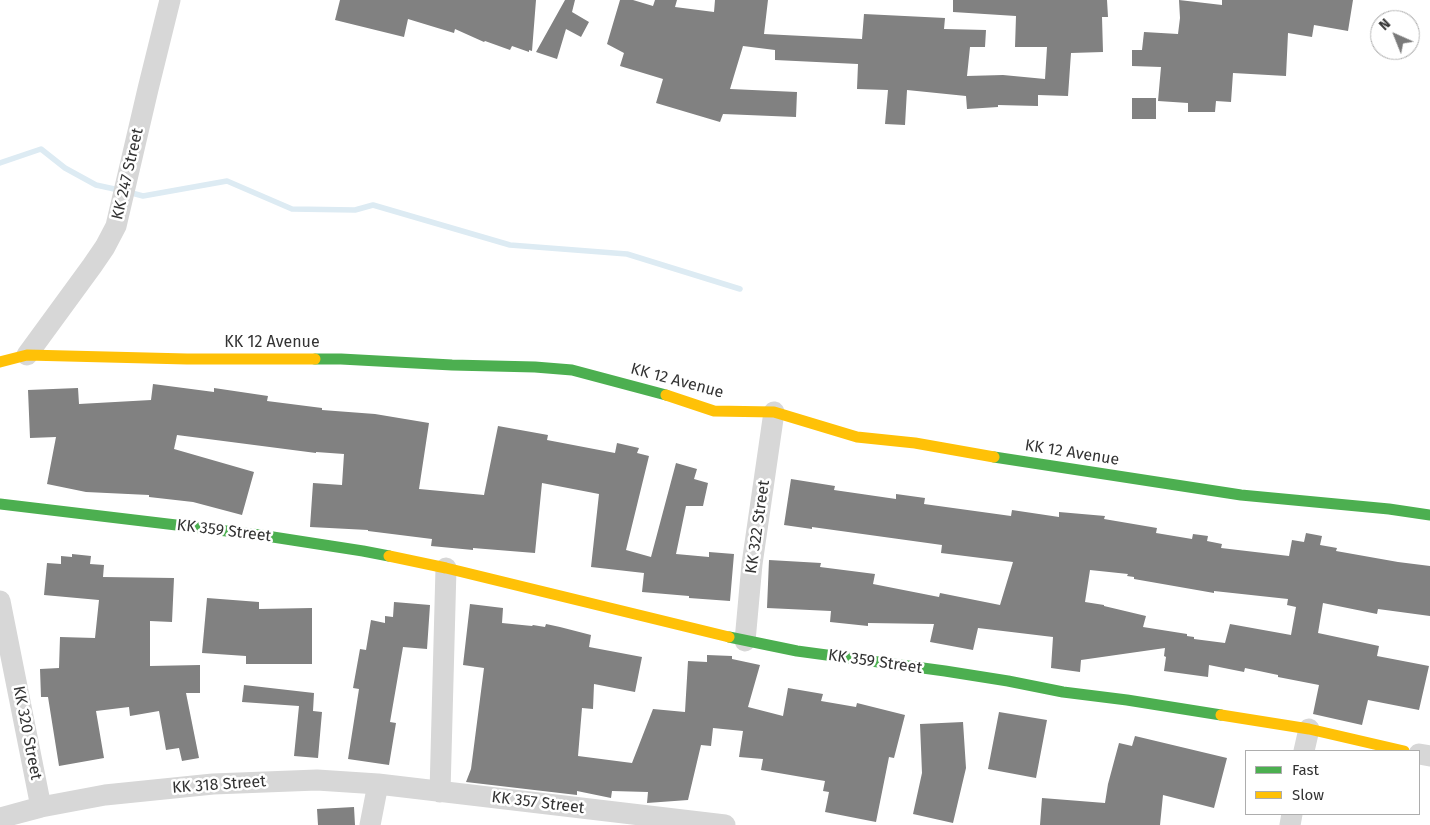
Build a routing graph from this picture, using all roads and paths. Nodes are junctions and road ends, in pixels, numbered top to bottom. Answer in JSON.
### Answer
{"nodes":[{"id":1,"x":170,"y":0,"type":"edge"},
{"id":2,"x":27,"y":355,"type":"junction"},
{"id":3,"x":0,"y":362,"type":"edge"},
{"id":4,"x":774,"y":412,"type":"junction"},
{"id":5,"x":0,"y":504,"type":"edge"},
{"id":6,"x":1430,"y":516,"type":"edge"},
{"id":7,"x":446,"y":568,"type":"junction"},
{"id":8,"x":0,"y":601,"type":"edge"},
{"id":9,"x":745,"y":641,"type":"junction"},
{"id":10,"x":1308,"y":729,"type":"junction"},
{"id":11,"x":1304,"y":750,"type":"edge"},
{"id":12,"x":1400,"y":750,"type":"edge"},
{"id":13,"x":378,"y":784,"type":"junction"},
{"id":14,"x":440,"y":792,"type":"junction"},
{"id":15,"x":42,"y":807,"type":"junction"},
{"id":16,"x":0,"y":818,"type":"edge"},
{"id":17,"x":370,"y":825,"type":"edge"},
{"id":18,"x":725,"y":825,"type":"edge"}],
"edges":[{"from":1,"to":2,"type":"street","name":"KK 247 Street"},
{"from":2,"to":3,"type":"main road","name":"KK 12 Avenue"},
{"from":2,"to":4,"type":"main road","name":"KK 12 Avenue"},
{"from":4,"to":6,"type":"main road","name":"KK 12 Avenue"},
{"from":4,"to":9,"type":"street","name":"KK 322 Street"},
{"from":5,"to":7,"type":"main road","name":"KK 359 Street"},
{"from":7,"to":9,"type":"main road","name":"KK 359 Street"},
{"from":7,"to":14,"type":"street"},
{"from":8,"to":15,"type":"street","name":"KK 320 Street"},
{"from":9,"to":10,"type":"main road","name":"KK 359 Street"},
{"from":10,"to":11,"type":"street"},
{"from":10,"to":12,"type":"main road","name":"KK 359 Street"},
{"from":13,"to":14,"type":"street","name":"KK 318 Street"},
{"from":13,"to":15,"type":"street","name":"KK 318 Street"},
{"from":13,"to":17,"type":"street"},
{"from":14,"to":18,"type":"street","name":"KK 357 Street"},
{"from":15,"to":16,"type":"street","name":"KK 318 Street"}]}
